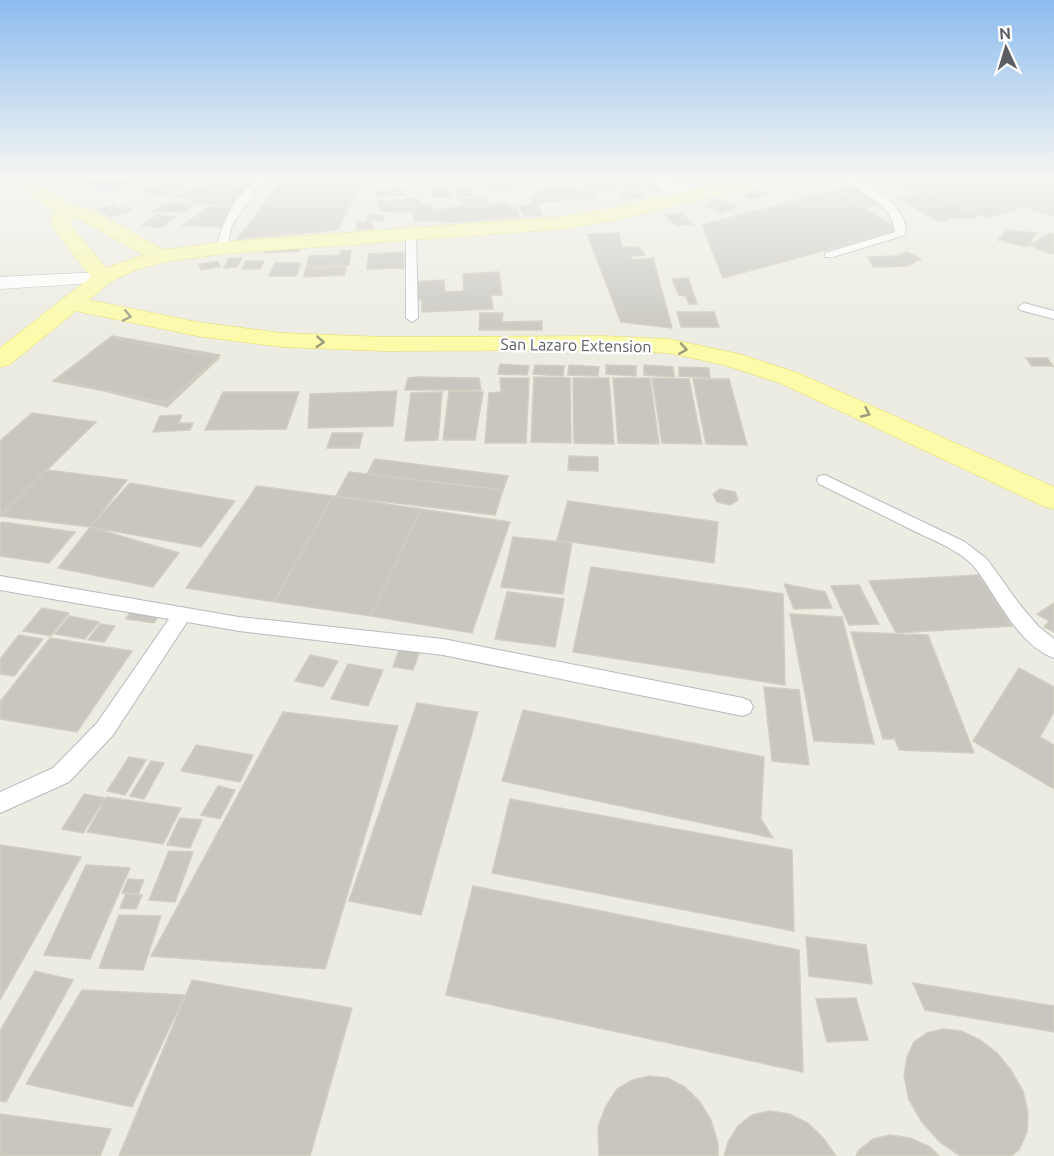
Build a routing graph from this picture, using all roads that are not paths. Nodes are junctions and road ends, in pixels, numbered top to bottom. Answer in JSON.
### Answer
{"nodes":[{"id":1,"x":66,"y":232,"type":"edge"},
{"id":2,"x":117,"y":232,"type":"edge"},
{"id":3,"x":225,"y":232,"type":"edge"},
{"id":4,"x":435,"y":232,"type":"edge"},
{"id":5,"x":901,"y":232,"type":"edge"},
{"id":6,"x":411,"y":234,"type":"junction"},
{"id":7,"x":222,"y":248,"type":"junction"},
{"id":8,"x":829,"y":255,"type":"dead end"},
{"id":9,"x":161,"y":256,"type":"junction"},
{"id":10,"x":103,"y":278,"type":"junction"},
{"id":11,"x":0,"y":283,"type":"edge"},
{"id":12,"x":70,"y":303,"type":"junction"},
{"id":13,"x":1024,"y":307,"type":"dead end"},
{"id":14,"x":1054,"y":315,"type":"edge"},
{"id":15,"x":412,"y":318,"type":"dead end"},
{"id":16,"x":0,"y":360,"type":"edge"},
{"id":17,"x":825,"y":480,"type":"dead end"},
{"id":18,"x":1054,"y":500,"type":"edge"},
{"id":19,"x":0,"y":583,"type":"edge"},
{"id":20,"x":183,"y":614,"type":"junction"},
{"id":21,"x":1054,"y":650,"type":"edge"},
{"id":22,"x":743,"y":706,"type":"dead end"},
{"id":23,"x":0,"y":803,"type":"edge"}],
"edges":[{"from":1,"to":10,"type":"main road"},
{"from":2,"to":9,"type":"main road"},
{"from":3,"to":7,"type":"lane"},
{"from":4,"to":6,"type":"main road"},
{"from":5,"to":8,"type":"lane"},
{"from":6,"to":7,"type":"main road"},
{"from":6,"to":15,"type":"lane"},
{"from":7,"to":9,"type":"main road"},
{"from":9,"to":10,"type":"main road"},
{"from":10,"to":11,"type":"main road"},
{"from":10,"to":12,"type":"main road"},
{"from":12,"to":16,"type":"main road"},
{"from":12,"to":18,"type":"main road","name":"San Lazaro Extension","one_way":true},
{"from":13,"to":14,"type":"lane"},
{"from":17,"to":21,"type":"lane"},
{"from":19,"to":20,"type":"lane"},
{"from":20,"to":22,"type":"lane"},
{"from":20,"to":23,"type":"lane"}]}
